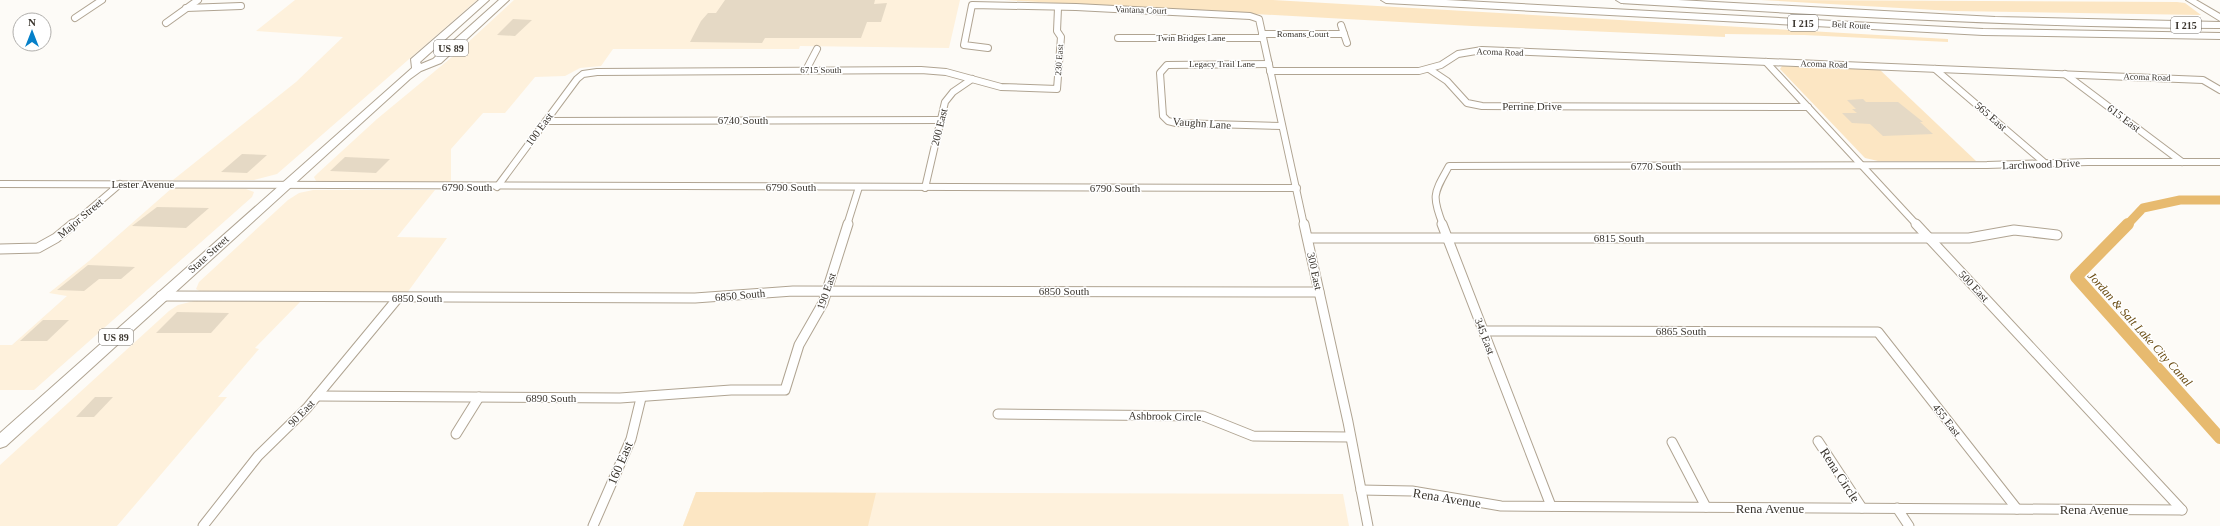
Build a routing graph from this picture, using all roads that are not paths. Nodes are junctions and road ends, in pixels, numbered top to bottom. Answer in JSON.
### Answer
{"nodes":[{"id":1,"x":102,"y":0,"type":"edge"},
{"id":2,"x":198,"y":0,"type":"edge"},
{"id":3,"x":484,"y":0,"type":"edge"},
{"id":4,"x":504,"y":0,"type":"edge"},
{"id":5,"x":1386,"y":0,"type":"edge"},
{"id":6,"x":1621,"y":0,"type":"edge"},
{"id":7,"x":2193,"y":2,"type":"edge"},
{"id":8,"x":241,"y":6,"type":"dead end"},
{"id":9,"x":186,"y":8,"type":"junction"},
{"id":10,"x":1058,"y":8,"type":"junction"},
{"id":11,"x":1257,"y":17,"type":"joint"},
{"id":12,"x":75,"y":18,"type":"dead end"},
{"id":13,"x":2220,"y":18,"type":"edge"},
{"id":14,"x":166,"y":23,"type":"dead end"},
{"id":15,"x":1342,"y":25,"type":"dead end"},
{"id":16,"x":2220,"y":25,"type":"edge"},
{"id":17,"x":1344,"y":34,"type":"junction"},
{"id":18,"x":1263,"y":36,"type":"junction"},
{"id":19,"x":2220,"y":36,"type":"edge"},
{"id":20,"x":1118,"y":38,"type":"dead end"},
{"id":21,"x":1347,"y":43,"type":"dead end"},
{"id":22,"x":988,"y":48,"type":"dead end"},
{"id":23,"x":817,"y":49,"type":"dead end"},
{"id":24,"x":1766,"y":62,"type":"junction"},
{"id":25,"x":1176,"y":64,"type":"joint"},
{"id":26,"x":1269,"y":68,"type":"junction"},
{"id":27,"x":1935,"y":68,"type":"junction"},
{"id":28,"x":417,"y":69,"type":"junction"},
{"id":29,"x":1429,"y":69,"type":"junction"},
{"id":30,"x":806,"y":70,"type":"junction"},
{"id":31,"x":583,"y":74,"type":"joint"},
{"id":32,"x":2065,"y":74,"type":"junction"},
{"id":33,"x":972,"y":79,"type":"junction"},
{"id":34,"x":1057,"y":89,"type":"joint"},
{"id":35,"x":2220,"y":90,"type":"edge"},
{"id":36,"x":1808,"y":107,"type":"junction"},
{"id":37,"x":940,"y":120,"type":"junction"},
{"id":38,"x":546,"y":121,"type":"junction"},
{"id":39,"x":1282,"y":126,"type":"junction"},
{"id":40,"x":2182,"y":162,"type":"junction"},
{"id":41,"x":2220,"y":162,"type":"edge"},
{"id":42,"x":2046,"y":164,"type":"junction"},
{"id":43,"x":1449,"y":166,"type":"joint"},
{"id":44,"x":1863,"y":166,"type":"junction"},
{"id":45,"x":0,"y":184,"type":"edge"},
{"id":46,"x":120,"y":184,"type":"junction"},
{"id":47,"x":285,"y":185,"type":"junction"},
{"id":48,"x":497,"y":187,"type":"junction"},
{"id":49,"x":859,"y":188,"type":"junction"},
{"id":50,"x":925,"y":188,"type":"junction"},
{"id":51,"x":1297,"y":188,"type":"junction"},
{"id":52,"x":2057,"y":235,"type":"dead end"},
{"id":53,"x":1308,"y":238,"type":"junction"},
{"id":54,"x":1448,"y":238,"type":"junction"},
{"id":55,"x":1929,"y":238,"type":"junction"},
{"id":56,"x":0,"y":249,"type":"edge"},
{"id":57,"x":827,"y":291,"type":"junction"},
{"id":58,"x":1320,"y":292,"type":"junction"},
{"id":59,"x":161,"y":296,"type":"junction"},
{"id":60,"x":398,"y":298,"type":"junction"},
{"id":61,"x":1484,"y":331,"type":"junction"},
{"id":62,"x":1878,"y":332,"type":"joint"},
{"id":63,"x":785,"y":390,"type":"joint"},
{"id":64,"x":317,"y":396,"type":"junction"},
{"id":65,"x":479,"y":397,"type":"junction"},
{"id":66,"x":641,"y":398,"type":"junction"},
{"id":67,"x":998,"y":414,"type":"dead end"},
{"id":68,"x":456,"y":434,"type":"dead end"},
{"id":69,"x":1350,"y":437,"type":"junction"},
{"id":70,"x":1,"y":440,"type":"edge"},
{"id":71,"x":1672,"y":442,"type":"dead end"},
{"id":72,"x":1818,"y":442,"type":"dead end"},
{"id":73,"x":1360,"y":490,"type":"junction"},
{"id":74,"x":1551,"y":506,"type":"junction"},
{"id":75,"x":1706,"y":507,"type":"junction"},
{"id":76,"x":1862,"y":508,"type":"junction"},
{"id":77,"x":1897,"y":508,"type":"junction"},
{"id":78,"x":2017,"y":509,"type":"junction"},
{"id":79,"x":2182,"y":510,"type":"joint"},
{"id":80,"x":203,"y":526,"type":"edge"},
{"id":81,"x":593,"y":526,"type":"edge"},
{"id":82,"x":1368,"y":526,"type":"edge"},
{"id":83,"x":1909,"y":526,"type":"edge"}],
"edges":[{"from":1,"to":12,"type":"street"},
{"from":2,"to":9,"type":"street"},
{"from":3,"to":28,"type":"main road","name":"State Street","number":"US 89"},
{"from":4,"to":28,"type":"main road","name":"State Street","number":"US 89"},
{"from":5,"to":19,"type":"highway","name":"Belt Route","number":"I 215"},
{"from":6,"to":16,"type":"highway","name":"Belt Route","number":"I 215"},
{"from":7,"to":13,"type":"street"},
{"from":8,"to":9,"type":"street"},
{"from":9,"to":14,"type":"street"},
{"from":10,"to":11,"type":"street","name":"Vantana Court"},
{"from":10,"to":22,"type":"street","name":"Vantana Court"},
{"from":10,"to":34,"type":"street","name":"230 East"},
{"from":11,"to":18,"type":"street","name":"300 East"},
{"from":15,"to":17,"type":"street","name":"Romans Court"},
{"from":17,"to":18,"type":"street","name":"Romans Court"},
{"from":17,"to":21,"type":"street","name":"Romans Court"},
{"from":18,"to":20,"type":"street","name":"Twin Bridges Lane"},
{"from":18,"to":26,"type":"street","name":"300 East"},
{"from":23,"to":30,"type":"street"},
{"from":24,"to":27,"type":"street","name":"Acoma Road"},
{"from":24,"to":29,"type":"street","name":"Acoma Road"},
{"from":24,"to":36,"type":"street","name":"500 East"},
{"from":25,"to":26,"type":"street","name":"Legacy Trail Lane"},
{"from":25,"to":39,"type":"street","name":"Vaughn Lane"},
{"from":26,"to":29,"type":"street"},
{"from":26,"to":39,"type":"street","name":"300 East"},
{"from":27,"to":32,"type":"street","name":"Acoma Road"},
{"from":27,"to":42,"type":"street","name":"565 East"},
{"from":28,"to":47,"type":"main road","name":"State Street","number":"US 89"},
{"from":29,"to":36,"type":"street","name":"Perrine Drive"},
{"from":30,"to":31,"type":"street","name":"6715 South"},
{"from":30,"to":33,"type":"street","name":"6715 South"},
{"from":31,"to":38,"type":"street","name":"100 East"},
{"from":32,"to":35,"type":"street","name":"Acoma Road"},
{"from":32,"to":40,"type":"street","name":"615 East"},
{"from":33,"to":34,"type":"street","name":"6715 South"},
{"from":33,"to":37,"type":"street","name":"200 East"},
{"from":36,"to":44,"type":"street","name":"500 East"},
{"from":37,"to":38,"type":"street","name":"6740 South"},
{"from":37,"to":50,"type":"street","name":"200 East"},
{"from":38,"to":48,"type":"street","name":"100 East"},
{"from":39,"to":51,"type":"street","name":"300 East"},
{"from":40,"to":41,"type":"street","name":"Larchwood Drive"},
{"from":40,"to":42,"type":"street","name":"Larchwood Drive"},
{"from":42,"to":44,"type":"street","name":"Larchwood Drive"},
{"from":43,"to":44,"type":"street","name":"6770 South"},
{"from":43,"to":54,"type":"street","name":"345 East"},
{"from":44,"to":55,"type":"street","name":"500 East"},
{"from":45,"to":46,"type":"street","name":"Lester Avenue"},
{"from":46,"to":47,"type":"street","name":"Lester Avenue"},
{"from":46,"to":56,"type":"street","name":"Major Street"},
{"from":47,"to":48,"type":"street","name":"6790 South"},
{"from":47,"to":59,"type":"main road","name":"State Street","number":"US 89"},
{"from":48,"to":49,"type":"street","name":"6790 South"},
{"from":49,"to":50,"type":"street","name":"6790 South"},
{"from":49,"to":57,"type":"street","name":"190 East"},
{"from":50,"to":51,"type":"street","name":"6790 South"},
{"from":51,"to":53,"type":"street","name":"300 East"},
{"from":52,"to":55,"type":"street","name":"6815 South"},
{"from":53,"to":54,"type":"street","name":"6815 South"},
{"from":53,"to":58,"type":"street","name":"300 East"},
{"from":54,"to":55,"type":"street","name":"6815 South"},
{"from":54,"to":61,"type":"street","name":"345 East"},
{"from":55,"to":79,"type":"street","name":"500 East"},
{"from":57,"to":58,"type":"street","name":"6850 South"},
{"from":57,"to":60,"type":"street","name":"6850 South"},
{"from":57,"to":63,"type":"street","name":"190 East"},
{"from":58,"to":69,"type":"street","name":"300 East"},
{"from":59,"to":60,"type":"street","name":"6850 South"},
{"from":59,"to":70,"type":"main road","name":"State Street","number":"US 89"},
{"from":60,"to":64,"type":"street","name":"90 East"},
{"from":61,"to":62,"type":"street","name":"6865 South"},
{"from":61,"to":74,"type":"street","name":"345 East"},
{"from":62,"to":78,"type":"street","name":"455 East"},
{"from":63,"to":66,"type":"street","name":"6890 South"},
{"from":64,"to":65,"type":"street","name":"6890 South"},
{"from":64,"to":80,"type":"street","name":"90 East"},
{"from":65,"to":66,"type":"street","name":"6890 South"},
{"from":65,"to":68,"type":"street"},
{"from":66,"to":81,"type":"street","name":"160 East"},
{"from":67,"to":69,"type":"street","name":"Ashbrook Circle"},
{"from":69,"to":73,"type":"street","name":"300 East"},
{"from":71,"to":75,"type":"street"},
{"from":72,"to":76,"type":"street","name":"Rena Circle"},
{"from":73,"to":74,"type":"street","name":"Rena Avenue"},
{"from":73,"to":82,"type":"street","name":"300 East"},
{"from":74,"to":75,"type":"street","name":"Rena Avenue"},
{"from":75,"to":76,"type":"street","name":"Rena Avenue"},
{"from":76,"to":77,"type":"street","name":"Rena Avenue"},
{"from":77,"to":78,"type":"street","name":"Rena Avenue"},
{"from":77,"to":83,"type":"street"},
{"from":78,"to":79,"type":"street","name":"Rena Avenue"}]}
